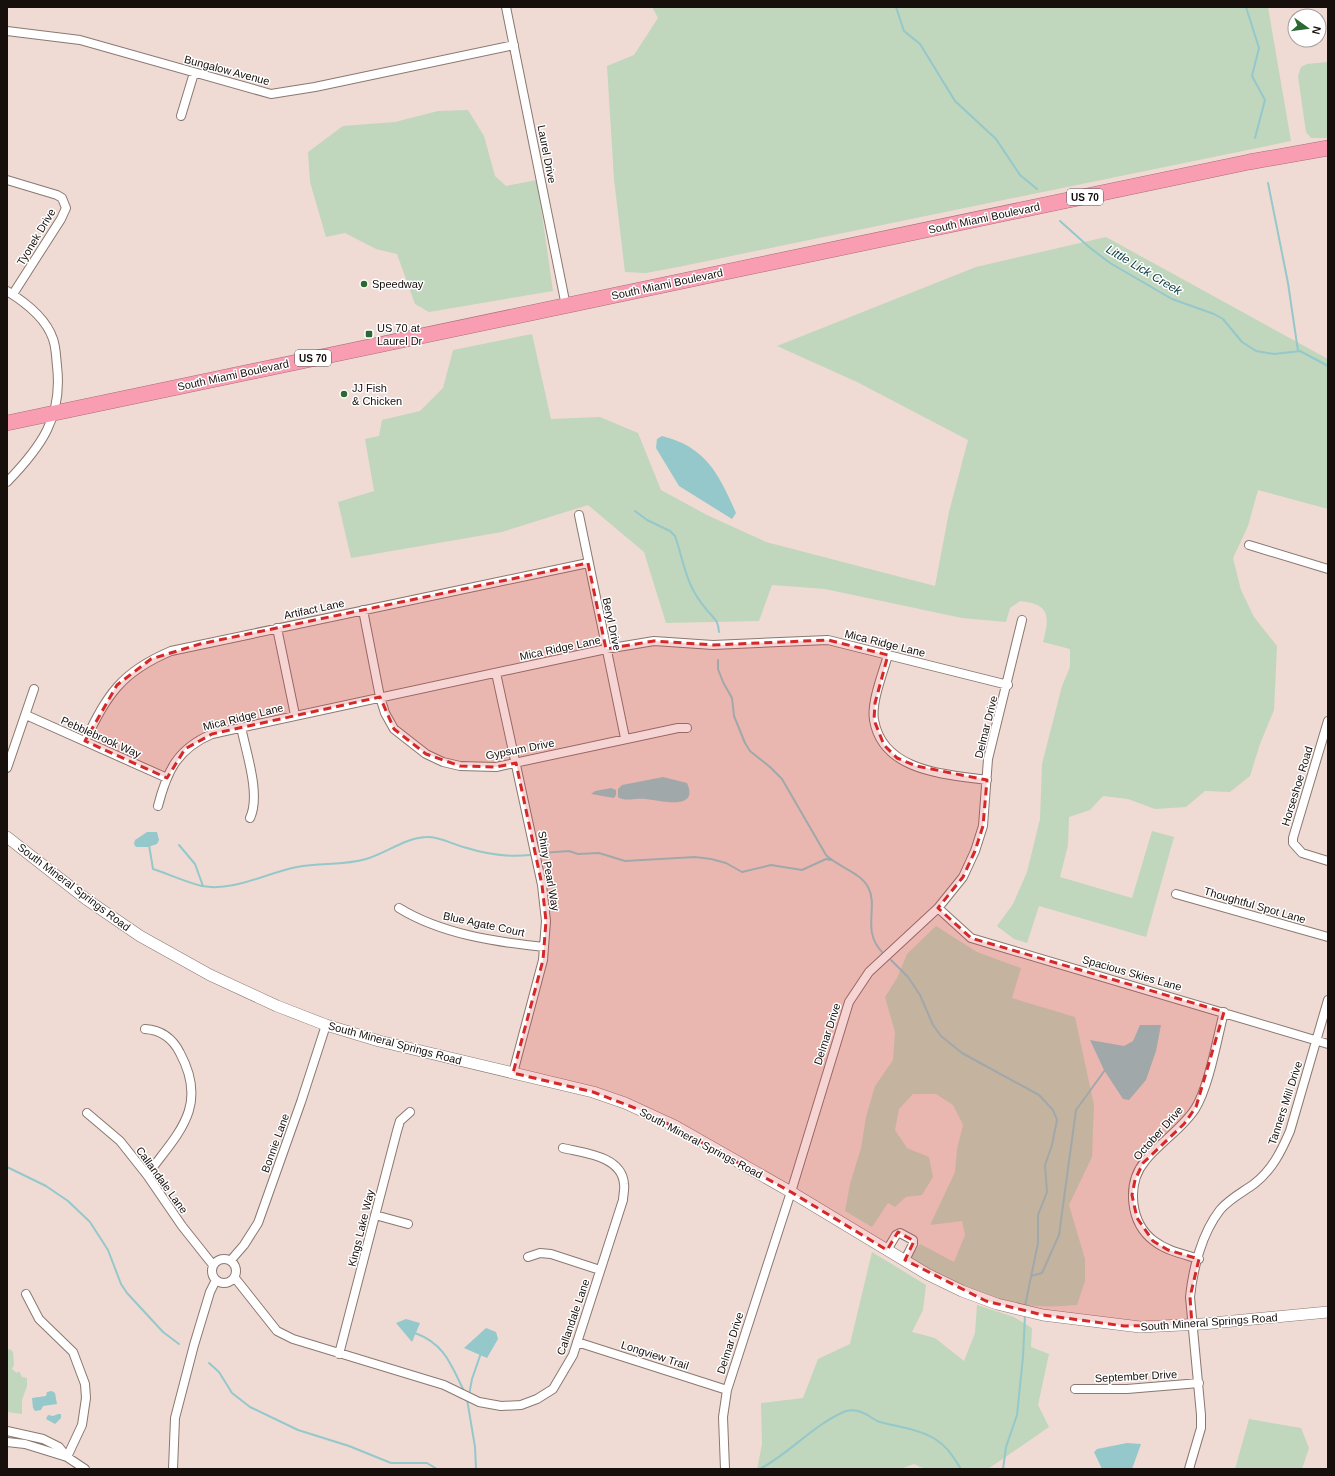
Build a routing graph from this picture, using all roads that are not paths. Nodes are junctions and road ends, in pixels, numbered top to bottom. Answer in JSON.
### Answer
{"nodes":[{"id":1,"x":506,"y":7,"type":"edge"},
{"id":2,"x":7,"y":31,"type":"edge"},
{"id":3,"x":514,"y":45,"type":"junction"},
{"id":4,"x":194,"y":73,"type":"junction"},
{"id":5,"x":181,"y":116,"type":"dead end"},
{"id":6,"x":1328,"y":148,"type":"edge"},
{"id":7,"x":7,"y":180,"type":"edge"},
{"id":8,"x":10,"y":292,"type":"edge"},
{"id":9,"x":566,"y":306,"type":"junction"},
{"id":10,"x":54,"y":412,"type":"junction"},
{"id":11,"x":7,"y":423,"type":"edge"},
{"id":12,"x":7,"y":482,"type":"edge"},
{"id":13,"x":578,"y":515,"type":"dead end"},
{"id":14,"x":1249,"y":545,"type":"dead end"},
{"id":15,"x":588,"y":563,"type":"junction"},
{"id":16,"x":1328,"y":569,"type":"edge"},
{"id":17,"x":363,"y":610,"type":"junction"},
{"id":18,"x":1022,"y":620,"type":"dead end"},
{"id":19,"x":277,"y":628,"type":"junction"},
{"id":20,"x":606,"y":649,"type":"junction"},
{"id":21,"x":888,"y":655,"type":"junction"},
{"id":22,"x":496,"y":673,"type":"junction"},
{"id":23,"x":1008,"y":685,"type":"junction"},
{"id":24,"x":34,"y":689,"type":"dead end"},
{"id":25,"x":380,"y":697,"type":"junction"},
{"id":26,"x":26,"y":715,"type":"junction"},
{"id":27,"x":295,"y":715,"type":"junction"},
{"id":28,"x":1328,"y":721,"type":"edge"},
{"id":29,"x":241,"y":727,"type":"junction"},
{"id":30,"x":687,"y":728,"type":"dead end"},
{"id":31,"x":625,"y":738,"type":"junction"},
{"id":32,"x":85,"y":742,"type":"junction"},
{"id":33,"x":516,"y":763,"type":"junction"},
{"id":34,"x":7,"y":768,"type":"edge"},
{"id":35,"x":167,"y":778,"type":"junction"},
{"id":36,"x":986,"y":780,"type":"junction"},
{"id":37,"x":158,"y":806,"type":"dead end"},
{"id":38,"x":250,"y":818,"type":"dead end"},
{"id":39,"x":7,"y":837,"type":"edge"},
{"id":40,"x":1328,"y":861,"type":"edge"},
{"id":41,"x":1176,"y":894,"type":"dead end"},
{"id":42,"x":399,"y":908,"type":"dead end"},
{"id":43,"x":938,"y":908,"type":"junction"},
{"id":44,"x":1328,"y":937,"type":"edge"},
{"id":45,"x":544,"y":947,"type":"junction"},
{"id":46,"x":1328,"y":1000,"type":"edge"},
{"id":47,"x":1224,"y":1012,"type":"junction"},
{"id":48,"x":326,"y":1025,"type":"junction"},
{"id":49,"x":145,"y":1029,"type":"dead end"},
{"id":50,"x":1316,"y":1040,"type":"junction"},
{"id":51,"x":1328,"y":1044,"type":"edge"},
{"id":52,"x":513,"y":1073,"type":"junction"},
{"id":53,"x":410,"y":1112,"type":"dead end"},
{"id":54,"x":87,"y":1113,"type":"dead end"},
{"id":55,"x":563,"y":1148,"type":"dead end"},
{"id":56,"x":147,"y":1174,"type":"junction"},
{"id":57,"x":791,"y":1192,"type":"junction"},
{"id":58,"x":376,"y":1215,"type":"junction"},
{"id":59,"x":408,"y":1224,"type":"dead end"},
{"id":60,"x":887,"y":1250,"type":"junction"},
{"id":61,"x":528,"y":1257,"type":"dead end"},
{"id":62,"x":1198,"y":1259,"type":"junction"},
{"id":63,"x":230,"y":1260,"type":"junction"},
{"id":64,"x":905,"y":1260,"type":"junction"},
{"id":65,"x":213,"y":1265,"type":"junction"},
{"id":66,"x":600,"y":1270,"type":"junction"},
{"id":67,"x":235,"y":1278,"type":"junction"},
{"id":68,"x":216,"y":1280,"type":"junction"},
{"id":69,"x":26,"y":1294,"type":"dead end"},
{"id":70,"x":1328,"y":1312,"type":"edge"},
{"id":71,"x":1192,"y":1325,"type":"junction"},
{"id":72,"x":577,"y":1342,"type":"junction"},
{"id":73,"x":339,"y":1354,"type":"junction"},
{"id":74,"x":1199,"y":1384,"type":"junction"},
{"id":75,"x":1075,"y":1389,"type":"dead end"},
{"id":76,"x":727,"y":1390,"type":"junction"},
{"id":77,"x":7,"y":1431,"type":"edge"},
{"id":78,"x":7,"y":1442,"type":"edge"},
{"id":79,"x":67,"y":1457,"type":"junction"},
{"id":80,"x":85,"y":1469,"type":"edge"},
{"id":81,"x":173,"y":1469,"type":"edge"},
{"id":82,"x":725,"y":1469,"type":"edge"},
{"id":83,"x":1189,"y":1469,"type":"edge"}],
"edges":[{"from":1,"to":3,"type":"street","name":"Laurel Drive"},
{"from":2,"to":4,"type":"street","name":"Bungalow Avenue"},
{"from":3,"to":4,"type":"street","name":"Bungalow Avenue"},
{"from":3,"to":9,"type":"street","name":"Laurel Drive"},
{"from":4,"to":5,"type":"street"},
{"from":6,"to":9,"type":"highway","name":"South Miami Boulevard","number":"US 70"},
{"from":7,"to":8,"type":"street","name":"Tyonek Drive"},
{"from":8,"to":10,"type":"street"},
{"from":9,"to":10,"type":"highway","name":"South Miami Boulevard","number":"US 70"},
{"from":10,"to":11,"type":"highway","name":"South Miami Boulevard","number":"US 70"},
{"from":10,"to":12,"type":"street"},
{"from":13,"to":15,"type":"street","name":"Beryl Drive"},
{"from":14,"to":16,"type":"street"},
{"from":15,"to":17,"type":"street","name":"Artifact Lane"},
{"from":15,"to":20,"type":"street","name":"Beryl Drive"},
{"from":17,"to":19,"type":"street","name":"Artifact Lane"},
{"from":17,"to":25,"type":"street","name":"Gypsum Drive"},
{"from":18,"to":23,"type":"street","name":"Delmar Drive"},
{"from":19,"to":27,"type":"street"},
{"from":19,"to":32,"type":"street","name":"Artifact Lane"},
{"from":20,"to":21,"type":"street","name":"Mica Ridge Lane"},
{"from":20,"to":22,"type":"street","name":"Mica Ridge Lane"},
{"from":20,"to":31,"type":"street","name":"Beryl Drive"},
{"from":21,"to":23,"type":"street","name":"Mica Ridge Lane"},
{"from":21,"to":36,"type":"street"},
{"from":22,"to":25,"type":"street","name":"Mica Ridge Lane"},
{"from":22,"to":33,"type":"street","name":"Shiny Pearl Way"},
{"from":23,"to":36,"type":"street","name":"Delmar Drive"},
{"from":24,"to":26,"type":"street"},
{"from":25,"to":27,"type":"street","name":"Mica Ridge Lane"},
{"from":25,"to":33,"type":"street","name":"Gypsum Drive"},
{"from":26,"to":32,"type":"street","name":"Pebblebrook Way"},
{"from":26,"to":34,"type":"street"},
{"from":27,"to":29,"type":"street","name":"Mica Ridge Lane"},
{"from":28,"to":40,"type":"street","name":"Horseshoe Road"},
{"from":29,"to":35,"type":"street","name":"Mica Ridge Lane"},
{"from":29,"to":38,"type":"street"},
{"from":30,"to":31,"type":"street","name":"Gypsum Drive"},
{"from":31,"to":33,"type":"street","name":"Gypsum Drive"},
{"from":32,"to":35,"type":"street","name":"Pebblebrook Way"},
{"from":33,"to":45,"type":"street","name":"Shiny Pearl Way"},
{"from":35,"to":37,"type":"street","name":"Mica Ridge Lane"},
{"from":36,"to":43,"type":"street","name":"Delmar Drive"},
{"from":39,"to":48,"type":"street","name":"South Mineral Springs Road"},
{"from":41,"to":44,"type":"street","name":"Thoughtful Spot Lane"},
{"from":42,"to":45,"type":"street","name":"Blue Agate Court"},
{"from":43,"to":47,"type":"street","name":"Spacious Skies Lane"},
{"from":43,"to":57,"type":"street","name":"Delmar Drive"},
{"from":45,"to":52,"type":"street","name":"Shiny Pearl Way"},
{"from":46,"to":50,"type":"street","name":"Tanners Mill Drive"},
{"from":47,"to":50,"type":"street","name":"Spacious Skies Lane"},
{"from":47,"to":62,"type":"street","name":"October Drive"},
{"from":48,"to":52,"type":"street","name":"South Mineral Springs Road"},
{"from":48,"to":63,"type":"street","name":"Bonnie Lane"},
{"from":49,"to":56,"type":"street"},
{"from":50,"to":51,"type":"street","name":"Spacious Skies Lane"},
{"from":50,"to":62,"type":"street","name":"Tanners Mill Drive"},
{"from":52,"to":57,"type":"street","name":"South Mineral Springs Road"},
{"from":53,"to":58,"type":"street","name":"Kings Lake Way"},
{"from":54,"to":56,"type":"street","name":"Callandale Lane"},
{"from":55,"to":66,"type":"street","name":"Callandale Lane"},
{"from":56,"to":65,"type":"street","name":"Callandale Lane"},
{"from":57,"to":60,"type":"street","name":"South Mineral Springs Road"},
{"from":57,"to":76,"type":"street","name":"Delmar Drive"},
{"from":58,"to":59,"type":"street"},
{"from":58,"to":73,"type":"street","name":"Kings Lake Way"},
{"from":60,"to":64,"type":"street","name":"South Mineral Springs Road"},
{"from":60,"to":64,"type":"street"},
{"from":61,"to":66,"type":"street"},
{"from":62,"to":71,"type":"street","name":"Tanners Mill Drive"},
{"from":63,"to":65,"type":"street"},
{"from":63,"to":67,"type":"street"},
{"from":64,"to":71,"type":"street","name":"South Mineral Springs Road"},
{"from":65,"to":68,"type":"street"},
{"from":66,"to":72,"type":"street","name":"Callandale Lane"},
{"from":67,"to":68,"type":"street"},
{"from":67,"to":73,"type":"street","name":"Callandale Lane"},
{"from":68,"to":81,"type":"street"},
{"from":69,"to":79,"type":"street"},
{"from":70,"to":71,"type":"street","name":"South Mineral Springs Road"},
{"from":71,"to":74,"type":"street","name":"Tanners Mill Drive"},
{"from":72,"to":73,"type":"street","name":"Callandale Lane"},
{"from":72,"to":76,"type":"street","name":"Longview Trail"},
{"from":74,"to":75,"type":"street","name":"September Drive"},
{"from":74,"to":83,"type":"street","name":"Tanners Mill Drive"},
{"from":76,"to":82,"type":"street","name":"Delmar Drive"},
{"from":77,"to":79,"type":"street"},
{"from":78,"to":79,"type":"street"},
{"from":79,"to":80,"type":"street"}]}
